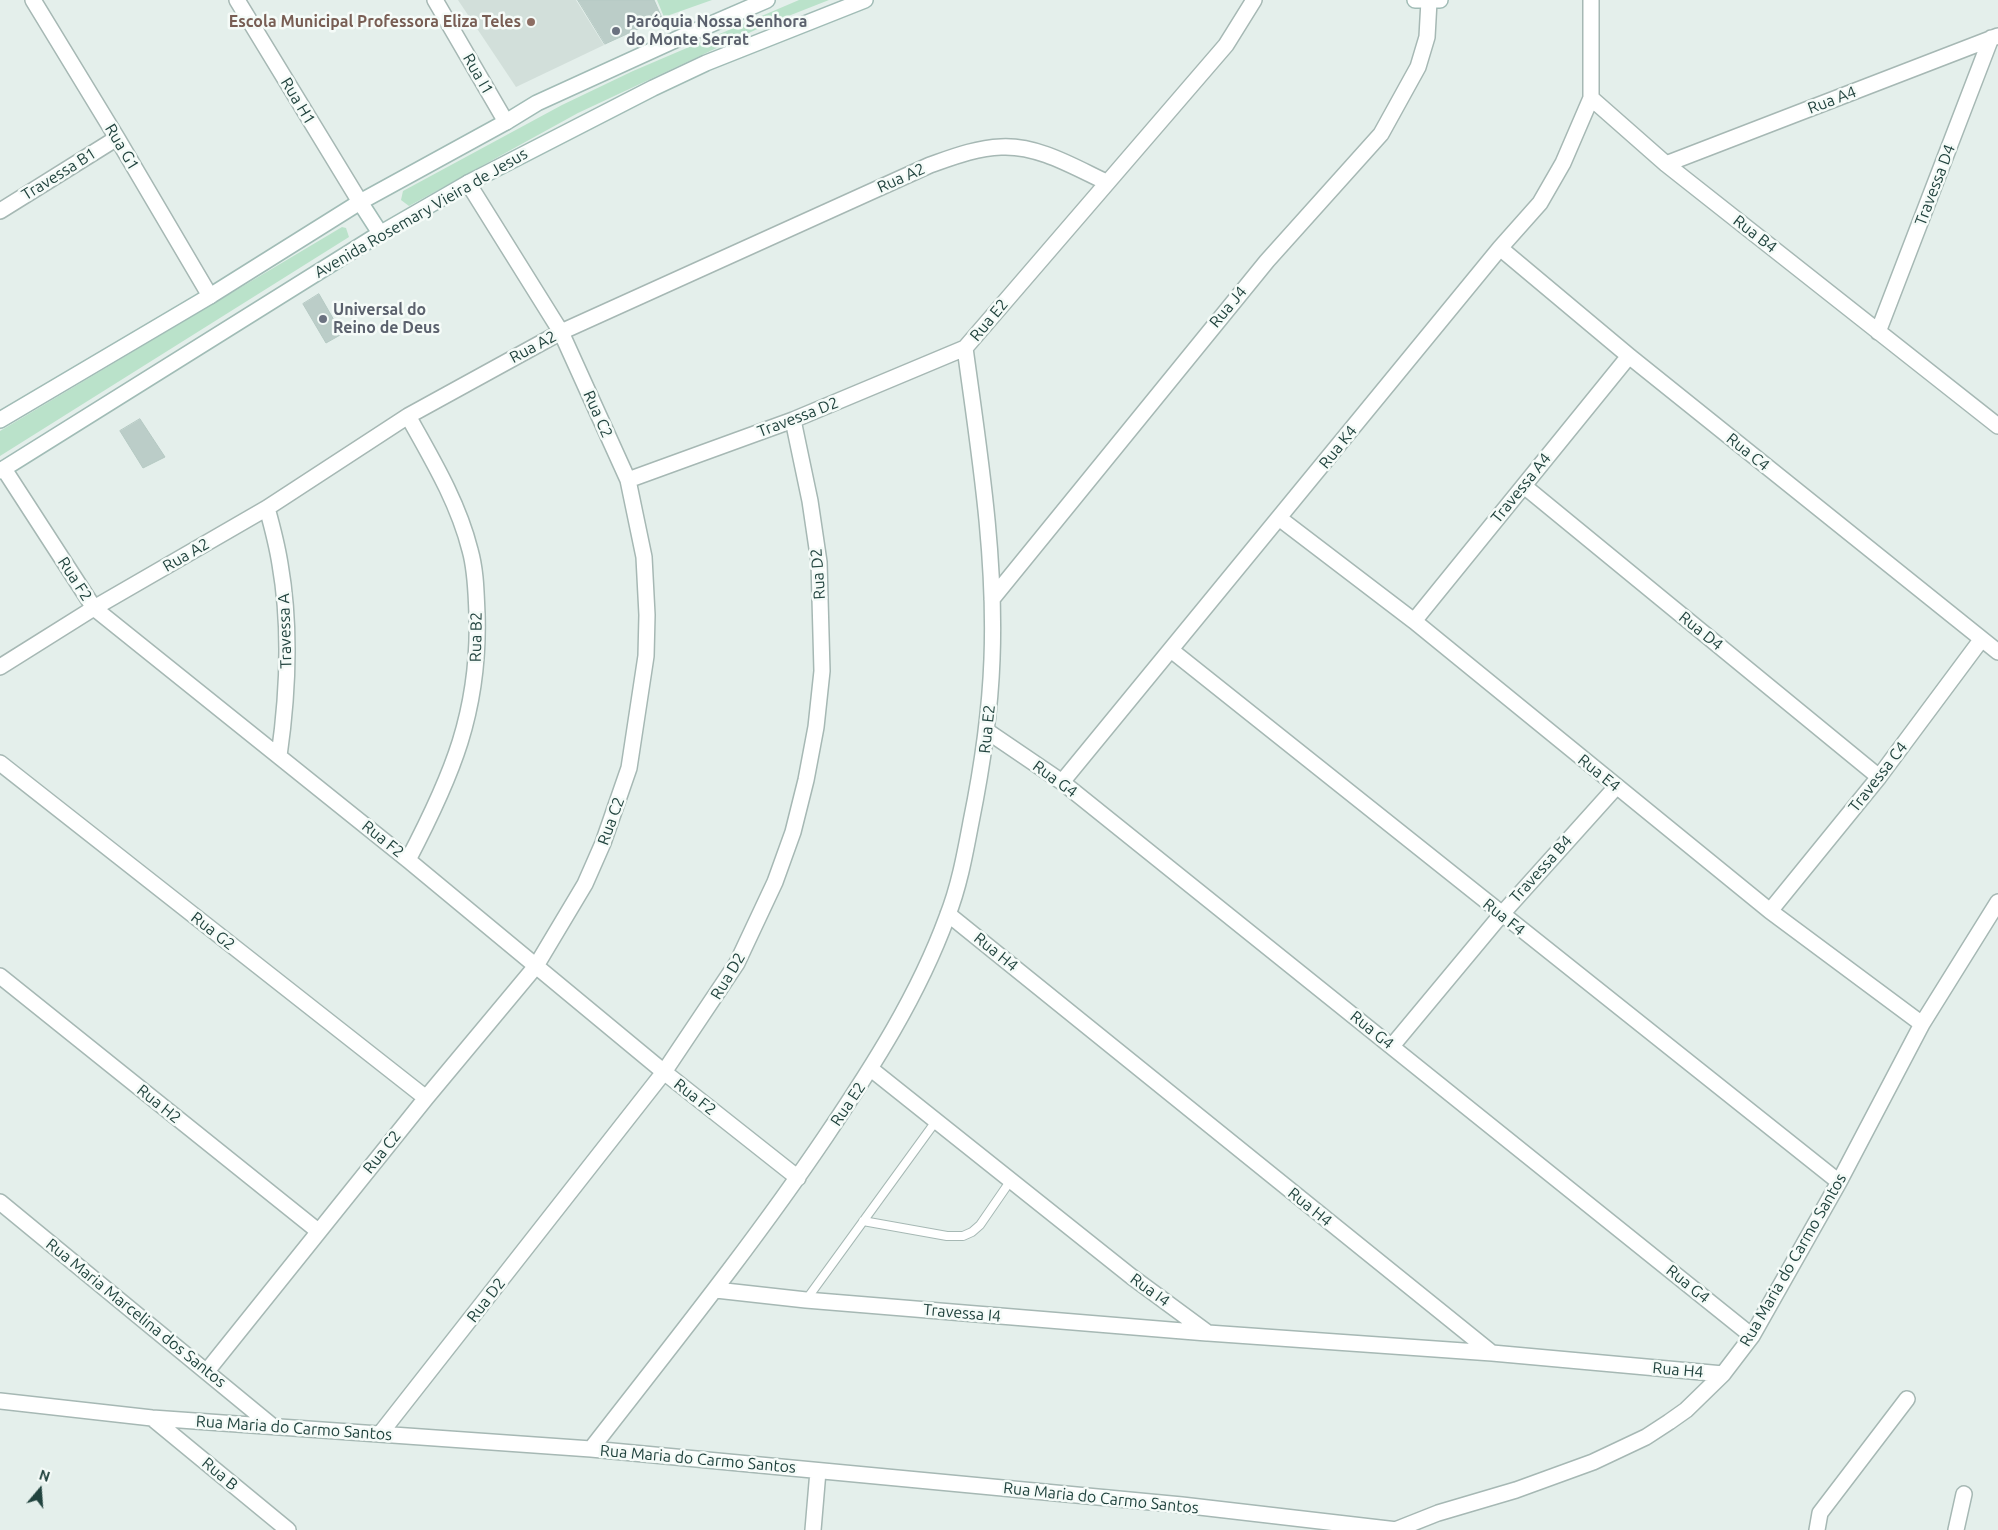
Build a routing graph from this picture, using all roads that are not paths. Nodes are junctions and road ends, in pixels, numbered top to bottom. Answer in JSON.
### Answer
{"nodes":[{"id":1,"x":33,"y":0,"type":"edge"},
{"id":2,"x":237,"y":0,"type":"edge"},
{"id":3,"x":435,"y":0,"type":"edge"},
{"id":4,"x":767,"y":0,"type":"edge"},
{"id":5,"x":865,"y":0,"type":"edge"},
{"id":6,"x":1254,"y":0,"type":"edge"},
{"id":7,"x":1428,"y":0,"type":"edge"},
{"id":8,"x":1591,"y":0,"type":"edge"},
{"id":9,"x":1995,"y":37,"type":"edge"},
{"id":10,"x":1591,"y":98,"type":"junction"},
{"id":11,"x":506,"y":122,"type":"junction"},
{"id":12,"x":117,"y":138,"type":"junction"},
{"id":13,"x":1666,"y":164,"type":"junction"},
{"id":14,"x":1106,"y":182,"type":"junction"},
{"id":15,"x":468,"y":183,"type":"junction"},
{"id":16,"x":360,"y":202,"type":"junction"},
{"id":17,"x":0,"y":211,"type":"edge"},
{"id":18,"x":380,"y":233,"type":"junction"},
{"id":19,"x":1500,"y":248,"type":"junction"},
{"id":20,"x":210,"y":296,"type":"junction"},
{"id":21,"x":561,"y":332,"type":"junction"},
{"id":22,"x":1878,"y":332,"type":"junction"},
{"id":23,"x":965,"y":348,"type":"junction"},
{"id":24,"x":1629,"y":356,"type":"junction"},
{"id":25,"x":408,"y":416,"type":"junction"},
{"id":26,"x":0,"y":420,"type":"edge"},
{"id":27,"x":793,"y":420,"type":"junction"},
{"id":28,"x":1998,"y":426,"type":"edge"},
{"id":29,"x":2,"y":470,"type":"edge"},
{"id":30,"x":628,"y":480,"type":"junction"},
{"id":31,"x":1524,"y":486,"type":"junction"},
{"id":32,"x":267,"y":508,"type":"junction"},
{"id":33,"x":1279,"y":518,"type":"junction"},
{"id":34,"x":992,"y":599,"type":"junction"},
{"id":35,"x":94,"y":608,"type":"junction"},
{"id":36,"x":1414,"y":621,"type":"junction"},
{"id":37,"x":1981,"y":640,"type":"junction"},
{"id":38,"x":1171,"y":650,"type":"junction"},
{"id":39,"x":1998,"y":652,"type":"edge"},
{"id":40,"x":0,"y":667,"type":"edge"},
{"id":41,"x":987,"y":731,"type":"junction"},
{"id":42,"x":279,"y":756,"type":"junction"},
{"id":43,"x":0,"y":764,"type":"edge"},
{"id":44,"x":1879,"y":777,"type":"junction"},
{"id":45,"x":1062,"y":782,"type":"junction"},
{"id":46,"x":1616,"y":787,"type":"junction"},
{"id":47,"x":408,"y":860,"type":"junction"},
{"id":48,"x":1998,"y":902,"type":"edge"},
{"id":49,"x":1770,"y":911,"type":"junction"},
{"id":50,"x":948,"y":914,"type":"junction"},
{"id":51,"x":1500,"y":914,"type":"junction"},
{"id":52,"x":536,"y":966,"type":"junction"},
{"id":53,"x":0,"y":976,"type":"edge"},
{"id":54,"x":1922,"y":1024,"type":"junction"},
{"id":55,"x":1392,"y":1046,"type":"junction"},
{"id":56,"x":871,"y":1069,"type":"junction"},
{"id":57,"x":664,"y":1072,"type":"junction"},
{"id":58,"x":426,"y":1098,"type":"junction"},
{"id":59,"x":936,"y":1121,"type":"junction"},
{"id":60,"x":798,"y":1178,"type":"junction"},
{"id":61,"x":1011,"y":1180,"type":"junction"},
{"id":62,"x":1839,"y":1182,"type":"junction"},
{"id":63,"x":0,"y":1202,"type":"edge"},
{"id":64,"x":863,"y":1221,"type":"junction"},
{"id":65,"x":318,"y":1231,"type":"junction"},
{"id":66,"x":716,"y":1290,"type":"junction"},
{"id":67,"x":806,"y":1300,"type":"junction"},
{"id":68,"x":1208,"y":1332,"type":"junction"},
{"id":69,"x":1752,"y":1336,"type":"junction"},
{"id":70,"x":1492,"y":1353,"type":"junction"},
{"id":71,"x":207,"y":1371,"type":"junction"},
{"id":72,"x":1723,"y":1374,"type":"junction"},
{"id":73,"x":1907,"y":1399,"type":"dead end"},
{"id":74,"x":0,"y":1401,"type":"edge"},
{"id":75,"x":152,"y":1418,"type":"junction"},
{"id":76,"x":271,"y":1425,"type":"junction"},
{"id":77,"x":380,"y":1434,"type":"junction"},
{"id":78,"x":591,"y":1449,"type":"junction"},
{"id":79,"x":818,"y":1471,"type":"junction"},
{"id":80,"x":1964,"y":1494,"type":"dead end"},
{"id":81,"x":288,"y":1530,"type":"edge"},
{"id":82,"x":813,"y":1530,"type":"edge"},
{"id":83,"x":1396,"y":1530,"type":"edge"},
{"id":84,"x":1817,"y":1530,"type":"edge"},
{"id":85,"x":1956,"y":1530,"type":"edge"}],
"edges":[{"from":1,"to":12,"type":"street","name":"Rua G1"},
{"from":2,"to":16,"type":"street","name":"Rua H1"},
{"from":3,"to":11,"type":"street","name":"Rua I1"},
{"from":4,"to":11,"type":"street"},
{"from":5,"to":15,"type":"street","name":"Avenida Rosemary Vieira de Jesus"},
{"from":6,"to":14,"type":"street","name":"Rua E2"},
{"from":7,"to":34,"type":"street","name":"Rua J4"},
{"from":8,"to":10,"type":"street"},
{"from":9,"to":13,"type":"street","name":"Rua A4"},
{"from":9,"to":22,"type":"street","name":"Travessa D4"},
{"from":10,"to":13,"type":"street","name":"Rua B4"},
{"from":10,"to":19,"type":"street","name":"Rua K4"},
{"from":11,"to":16,"type":"street"},
{"from":12,"to":17,"type":"street","name":"Travessa B1"},
{"from":12,"to":20,"type":"street","name":"Rua G1"},
{"from":13,"to":22,"type":"street","name":"Rua B4"},
{"from":14,"to":21,"type":"street","name":"Rua A2"},
{"from":14,"to":23,"type":"street","name":"Rua E2"},
{"from":15,"to":18,"type":"street","name":"Avenida Rosemary Vieira de Jesus"},
{"from":15,"to":21,"type":"street","name":"Rua C2"},
{"from":16,"to":18,"type":"street","name":"Rua H1"},
{"from":16,"to":20,"type":"street"},
{"from":18,"to":29,"type":"street","name":"Avenida Rosemary Vieira de Jesus"},
{"from":19,"to":24,"type":"street","name":"Rua C4"},
{"from":19,"to":33,"type":"street","name":"Rua K4"},
{"from":20,"to":26,"type":"street"},
{"from":21,"to":25,"type":"street","name":"Rua A2"},
{"from":21,"to":30,"type":"street","name":"Rua C2"},
{"from":22,"to":28,"type":"street","name":"Rua B4"},
{"from":23,"to":27,"type":"street","name":"Travessa D2"},
{"from":23,"to":34,"type":"street","name":"Rua E2"},
{"from":24,"to":31,"type":"street","name":"Travessa A4"},
{"from":24,"to":37,"type":"street","name":"Rua C4"},
{"from":25,"to":32,"type":"street","name":"Rua A2"},
{"from":25,"to":47,"type":"street","name":"Rua B2"},
{"from":27,"to":30,"type":"street","name":"Travessa D2"},
{"from":27,"to":57,"type":"street","name":"Rua D2"},
{"from":29,"to":35,"type":"street","name":"Rua F2"},
{"from":30,"to":52,"type":"street","name":"Rua C2"},
{"from":31,"to":36,"type":"street","name":"Travessa A4"},
{"from":31,"to":44,"type":"street","name":"Rua D4"},
{"from":32,"to":35,"type":"street","name":"Rua A2"},
{"from":32,"to":42,"type":"street","name":"Travessa A"},
{"from":33,"to":36,"type":"street","name":"Rua E4"},
{"from":33,"to":38,"type":"street","name":"Rua K4"},
{"from":34,"to":41,"type":"street","name":"Rua E2"},
{"from":35,"to":40,"type":"street","name":"Rua A2"},
{"from":35,"to":42,"type":"street","name":"Rua F2"},
{"from":36,"to":46,"type":"street","name":"Rua E4"},
{"from":37,"to":39,"type":"street","name":"Rua C4"},
{"from":37,"to":44,"type":"street","name":"Travessa C4"},
{"from":38,"to":45,"type":"street","name":"Rua K4"},
{"from":38,"to":51,"type":"street","name":"Rua F4"},
{"from":41,"to":45,"type":"street","name":"Rua G4"},
{"from":41,"to":50,"type":"street","name":"Rua E2"},
{"from":42,"to":47,"type":"street","name":"Rua F2"},
{"from":43,"to":58,"type":"street","name":"Rua G2"},
{"from":44,"to":49,"type":"street","name":"Travessa C4"},
{"from":45,"to":55,"type":"street","name":"Rua G4"},
{"from":46,"to":49,"type":"street","name":"Rua E4"},
{"from":46,"to":51,"type":"street","name":"Travessa B4"},
{"from":47,"to":52,"type":"street","name":"Rua F2"},
{"from":48,"to":54,"type":"street","name":"Rua Maria do Carmo Santos"},
{"from":49,"to":54,"type":"street","name":"Rua E4"},
{"from":50,"to":56,"type":"street","name":"Rua E2"},
{"from":50,"to":70,"type":"street","name":"Rua H4"},
{"from":51,"to":55,"type":"street","name":"Travessa B4"},
{"from":51,"to":62,"type":"street","name":"Rua F4"},
{"from":52,"to":57,"type":"street","name":"Rua F2"},
{"from":52,"to":58,"type":"street","name":"Rua C2"},
{"from":53,"to":65,"type":"street","name":"Rua H2"},
{"from":54,"to":62,"type":"street","name":"Rua Maria do Carmo Santos"},
{"from":55,"to":69,"type":"street","name":"Rua G4"},
{"from":56,"to":59,"type":"street","name":"Rua I4"},
{"from":56,"to":60,"type":"street","name":"Rua E2"},
{"from":57,"to":60,"type":"street","name":"Rua F2"},
{"from":57,"to":77,"type":"street","name":"Rua D2"},
{"from":58,"to":65,"type":"street","name":"Rua C2"},
{"from":59,"to":61,"type":"street","name":"Rua I4"},
{"from":59,"to":64,"type":"lane"},
{"from":60,"to":66,"type":"street","name":"Rua E2"},
{"from":61,"to":64,"type":"lane"},
{"from":61,"to":68,"type":"street","name":"Rua I4"},
{"from":62,"to":69,"type":"street","name":"Rua Maria do Carmo Santos"},
{"from":63,"to":71,"type":"street","name":"Rua Maria Marcelina dos Santos"},
{"from":64,"to":67,"type":"lane"},
{"from":65,"to":71,"type":"street","name":"Rua C2"},
{"from":66,"to":67,"type":"street","name":"Travessa I4"},
{"from":66,"to":78,"type":"street","name":"Rua E2"},
{"from":67,"to":68,"type":"street","name":"Travessa I4"},
{"from":68,"to":70,"type":"street"},
{"from":69,"to":72,"type":"street","name":"Rua Maria do Carmo Santos"},
{"from":70,"to":72,"type":"street","name":"Rua H4"},
{"from":71,"to":76,"type":"street","name":"Rua Maria Marcelina dos Santos"},
{"from":72,"to":83,"type":"street","name":"Rua Maria do Carmo Santos"},
{"from":73,"to":84,"type":"street"},
{"from":74,"to":75,"type":"street","name":"Rua Maria do Carmo Santos"},
{"from":75,"to":76,"type":"street","name":"Rua Maria do Carmo Santos"},
{"from":75,"to":81,"type":"street","name":"Rua B"},
{"from":76,"to":77,"type":"street","name":"Rua Maria do Carmo Santos"},
{"from":77,"to":78,"type":"street","name":"Rua Maria do Carmo Santos"},
{"from":78,"to":79,"type":"street","name":"Rua Maria do Carmo Santos"},
{"from":79,"to":82,"type":"street"},
{"from":79,"to":83,"type":"street","name":"Rua Maria do Carmo Santos"},
{"from":80,"to":85,"type":"street"}]}
